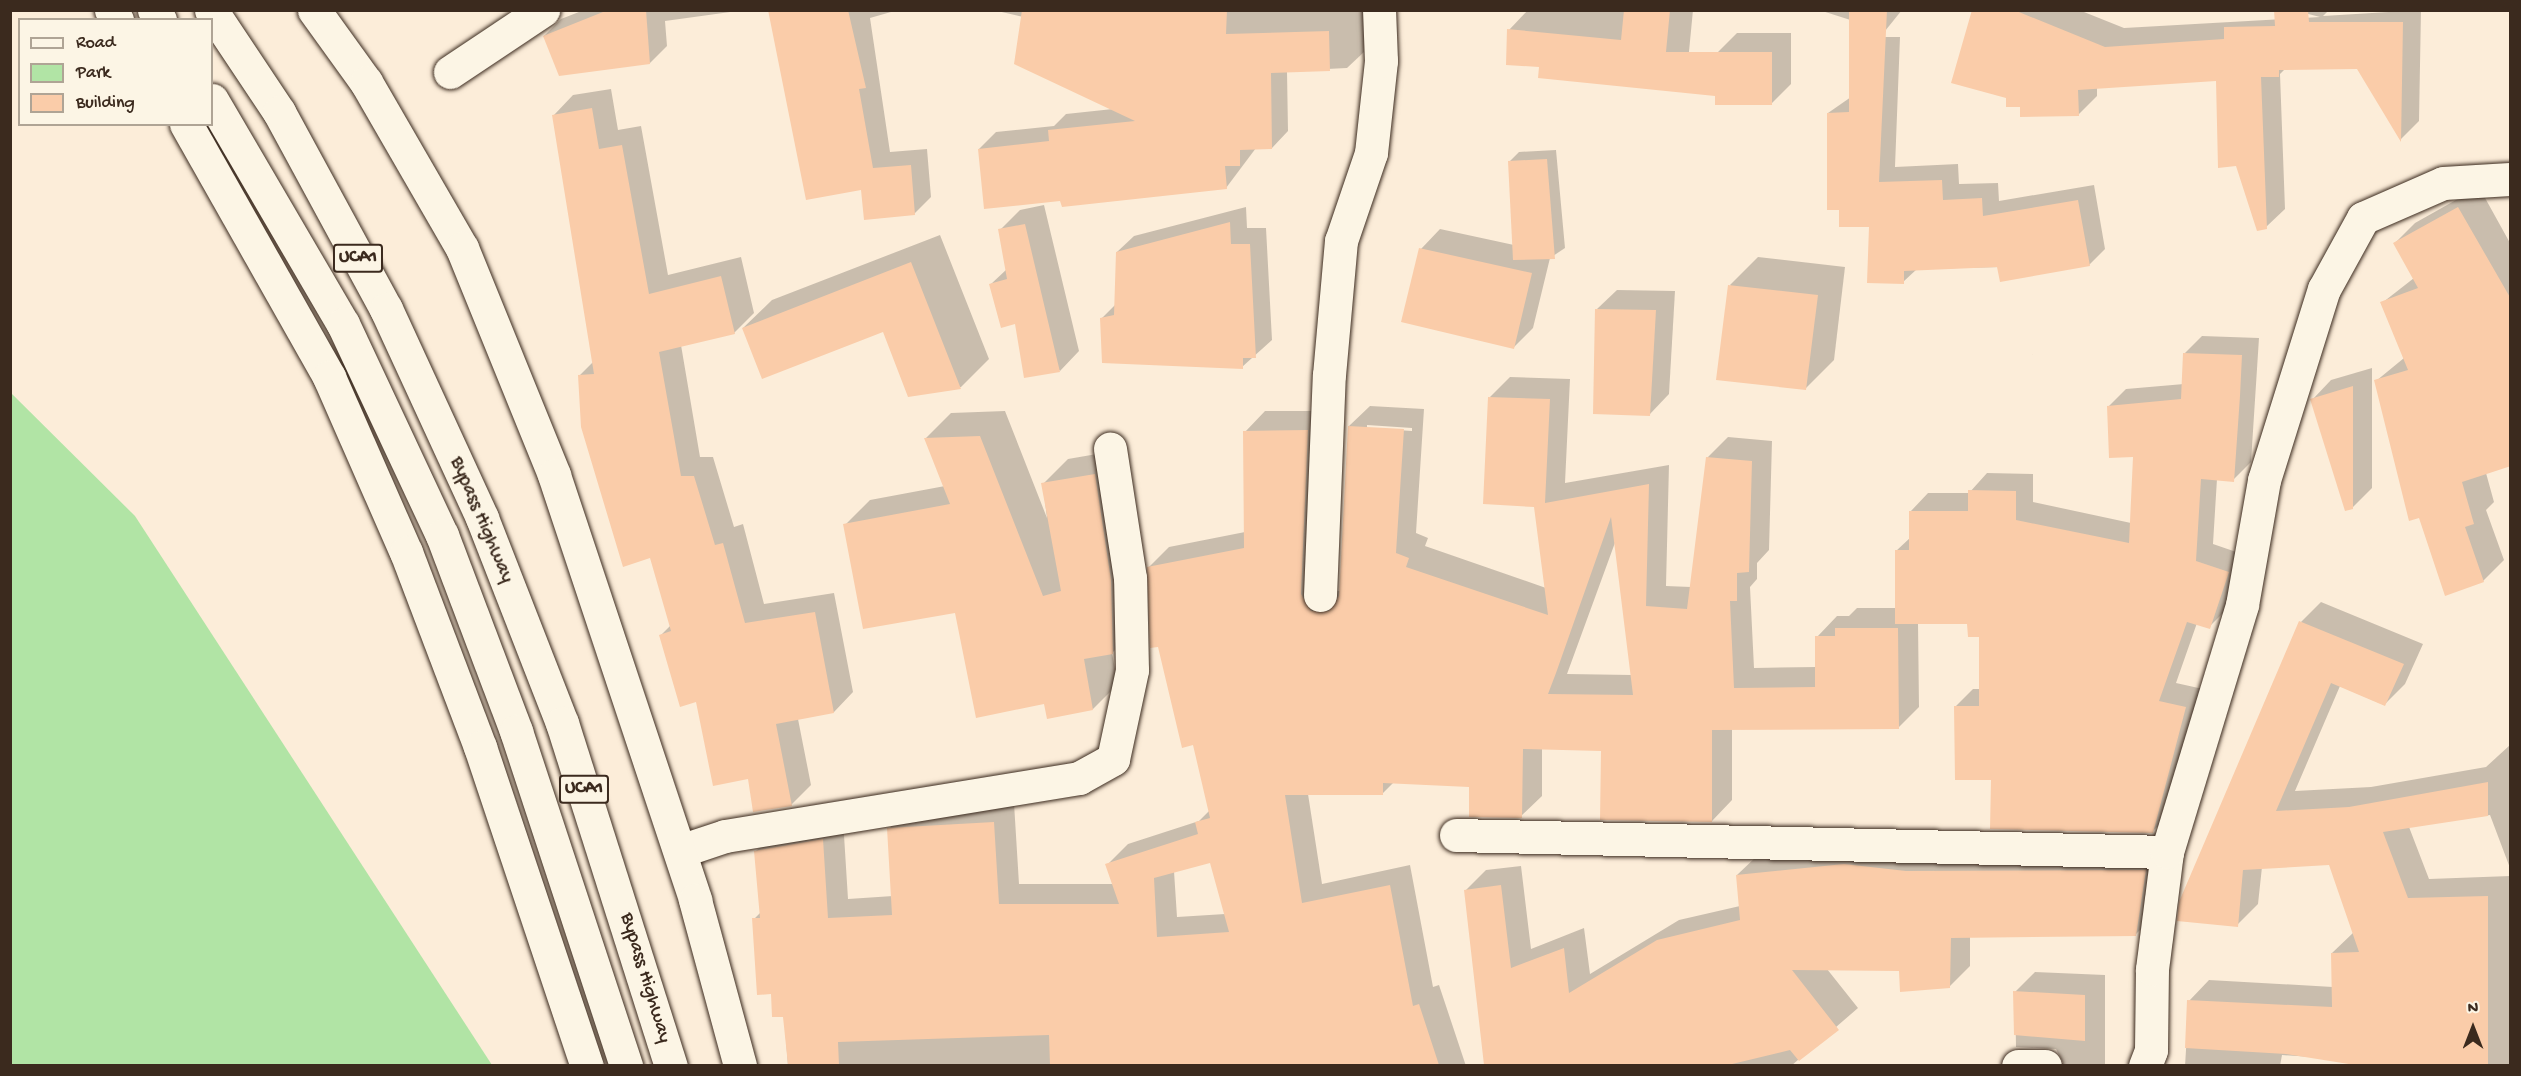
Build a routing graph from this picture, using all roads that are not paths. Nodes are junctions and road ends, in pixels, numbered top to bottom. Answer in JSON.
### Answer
{"nodes":[{"id":1,"x":211,"y":10,"type":"edge"},
{"id":2,"x":314,"y":10,"type":"edge"},
{"id":3,"x":543,"y":10,"type":"edge"},
{"id":4,"x":1379,"y":10,"type":"edge"},
{"id":5,"x":450,"y":72,"type":"dead end"},
{"id":6,"x":213,"y":102,"type":"edge"},
{"id":7,"x":187,"y":126,"type":"edge"},
{"id":8,"x":2511,"y":179,"type":"edge"},
{"id":9,"x":1110,"y":449,"type":"dead end"},
{"id":10,"x":1320,"y":595,"type":"dead end"},
{"id":11,"x":1456,"y":835,"type":"dead end"},
{"id":12,"x":680,"y":851,"type":"junction"},
{"id":13,"x":2168,"y":852,"type":"junction"},
{"id":14,"x":587,"y":1065,"type":"edge"},
{"id":15,"x":626,"y":1065,"type":"edge"},
{"id":16,"x":671,"y":1065,"type":"edge"},
{"id":17,"x":740,"y":1065,"type":"edge"},
{"id":18,"x":2018,"y":1065,"type":"edge"},
{"id":19,"x":2045,"y":1065,"type":"edge"},
{"id":20,"x":2145,"y":1065,"type":"edge"}],
"edges":[{"from":1,"to":16,"type":"main road","name":"Bypass Highway","number":"UCA1"},
{"from":2,"to":12,"type":"main road"},
{"from":3,"to":5,"type":"main road"},
{"from":4,"to":10,"type":"main road"},
{"from":6,"to":15,"type":"main road","number":"UCA1"},
{"from":7,"to":14,"type":"main road"},
{"from":8,"to":13,"type":"main road"},
{"from":9,"to":12,"type":"main road"},
{"from":11,"to":13,"type":"main road"},
{"from":12,"to":17,"type":"main road"},
{"from":13,"to":20,"type":"main road"},
{"from":18,"to":19,"type":"main road"}]}
